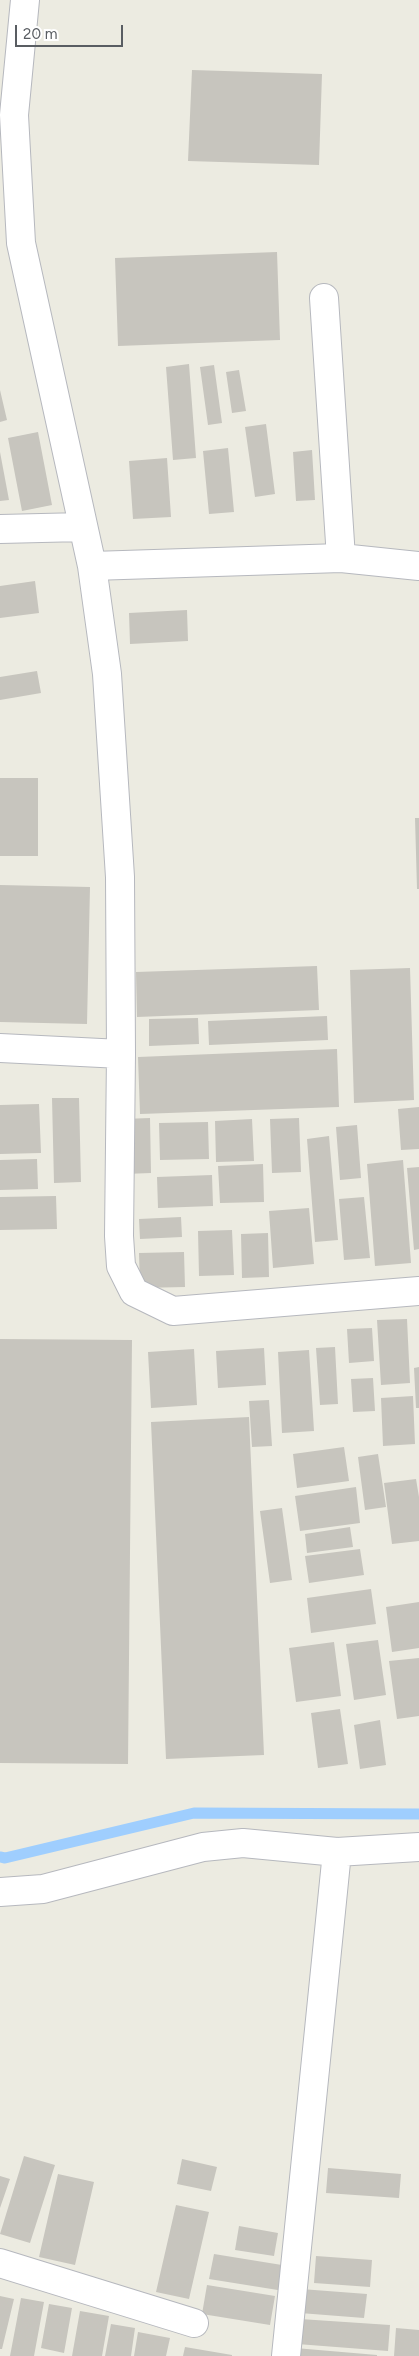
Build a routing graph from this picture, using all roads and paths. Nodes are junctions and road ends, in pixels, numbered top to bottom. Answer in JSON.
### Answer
{"nodes":[{"id":1,"x":25,"y":0,"type":"edge"},
{"id":2,"x":10,"y":51,"type":"edge"},
{"id":3,"x":324,"y":298,"type":"dead end"},
{"id":4,"x":83,"y":527,"type":"junction"},
{"id":5,"x":0,"y":528,"type":"edge"},
{"id":6,"x":341,"y":558,"type":"junction"},
{"id":7,"x":92,"y":566,"type":"junction"},
{"id":8,"x":419,"y":566,"type":"edge"},
{"id":9,"x":0,"y":1048,"type":"edge"},
{"id":10,"x":121,"y":1054,"type":"junction"},
{"id":11,"x":419,"y":1292,"type":"edge"},
{"id":12,"x":419,"y":1847,"type":"edge"},
{"id":13,"x":337,"y":1852,"type":"junction"},
{"id":14,"x":0,"y":1892,"type":"edge"},
{"id":15,"x":0,"y":2262,"type":"edge"},
{"id":16,"x":194,"y":2323,"type":"dead end"},
{"id":17,"x":286,"y":2356,"type":"edge"}],
"edges":[{"from":1,"to":2,"type":"street"},
{"from":2,"to":4,"type":"street"},
{"from":3,"to":6,"type":"street"},
{"from":4,"to":5,"type":"street"},
{"from":4,"to":7,"type":"street"},
{"from":6,"to":7,"type":"street"},
{"from":6,"to":8,"type":"street"},
{"from":7,"to":10,"type":"street"},
{"from":9,"to":10,"type":"street"},
{"from":10,"to":11,"type":"street"},
{"from":12,"to":13,"type":"street"},
{"from":13,"to":14,"type":"street"},
{"from":13,"to":17,"type":"street"},
{"from":15,"to":16,"type":"street"}]}
